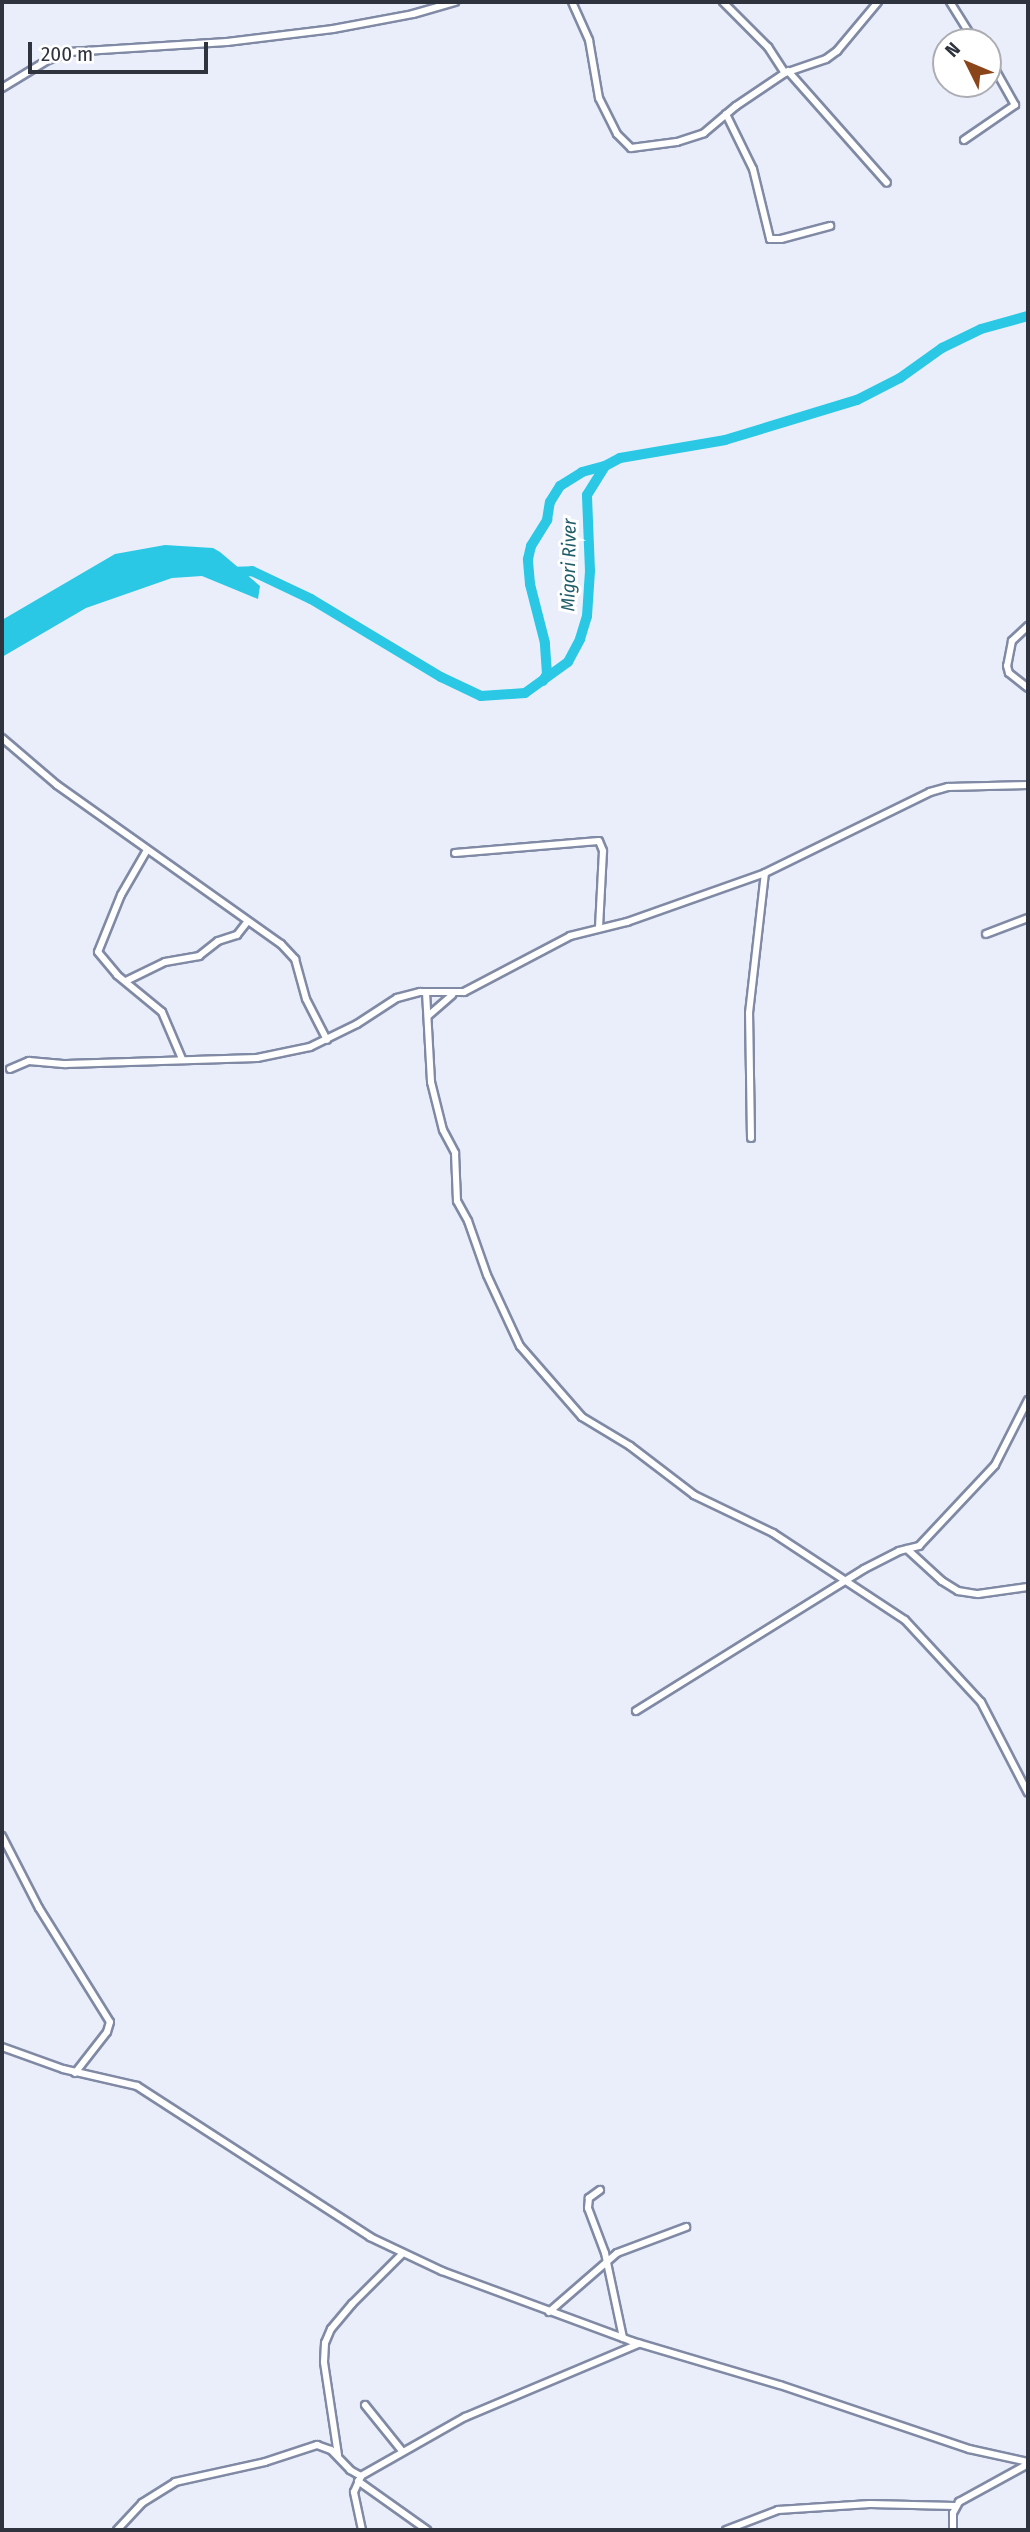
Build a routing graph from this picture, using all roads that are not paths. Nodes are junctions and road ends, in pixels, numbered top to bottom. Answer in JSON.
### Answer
{"nodes":[{"id":1,"x":455,"y":2,"type":"edge"},
{"id":2,"x":572,"y":2,"type":"edge"},
{"id":3,"x":723,"y":2,"type":"edge"},
{"id":4,"x":878,"y":2,"type":"edge"},
{"id":5,"x":950,"y":2,"type":"edge"},
{"id":6,"x":966,"y":28,"type":"edge"},
{"id":7,"x":787,"y":72,"type":"junction"},
{"id":8,"x":1002,"y":82,"type":"edge"},
{"id":9,"x":2,"y":88,"type":"edge"},
{"id":10,"x":726,"y":114,"type":"junction"},
{"id":11,"x":964,"y":140,"type":"dead end"},
{"id":12,"x":887,"y":183,"type":"dead end"},
{"id":13,"x":830,"y":226,"type":"dead end"},
{"id":14,"x":1028,"y":626,"type":"edge"},
{"id":15,"x":1028,"y":688,"type":"edge"},
{"id":16,"x":2,"y":738,"type":"edge"},
{"id":17,"x":1028,"y":785,"type":"edge"},
{"id":18,"x":147,"y":850,"type":"junction"},
{"id":19,"x":455,"y":853,"type":"dead end"},
{"id":20,"x":765,"y":873,"type":"junction"},
{"id":21,"x":1028,"y":918,"type":"edge"},
{"id":22,"x":247,"y":922,"type":"junction"},
{"id":23,"x":599,"y":928,"type":"junction"},
{"id":24,"x":986,"y":934,"type":"dead end"},
{"id":25,"x":126,"y":981,"type":"junction"},
{"id":26,"x":426,"y":992,"type":"junction"},
{"id":27,"x":454,"y":994,"type":"junction"},
{"id":28,"x":428,"y":1016,"type":"junction"},
{"id":29,"x":327,"y":1040,"type":"junction"},
{"id":30,"x":183,"y":1059,"type":"junction"},
{"id":31,"x":10,"y":1069,"type":"dead end"},
{"id":32,"x":751,"y":1138,"type":"dead end"},
{"id":33,"x":1028,"y":1400,"type":"edge"},
{"id":34,"x":906,"y":1549,"type":"junction"},
{"id":35,"x":846,"y":1581,"type":"junction"},
{"id":36,"x":1028,"y":1587,"type":"edge"},
{"id":37,"x":636,"y":1711,"type":"dead end"},
{"id":38,"x":1028,"y":1790,"type":"edge"},
{"id":39,"x":2,"y":1836,"type":"edge"},
{"id":40,"x":2,"y":2047,"type":"edge"},
{"id":41,"x":75,"y":2073,"type":"junction"},
{"id":42,"x":600,"y":2190,"type":"dead end"},
{"id":43,"x":686,"y":2227,"type":"dead end"},
{"id":44,"x":402,"y":2254,"type":"junction"},
{"id":45,"x":607,"y":2262,"type":"junction"},
{"id":46,"x":549,"y":2312,"type":"junction"},
{"id":47,"x":623,"y":2338,"type":"junction"},
{"id":48,"x":641,"y":2343,"type":"junction"},
{"id":49,"x":365,"y":2404,"type":"dead end"},
{"id":50,"x":401,"y":2451,"type":"junction"},
{"id":51,"x":338,"y":2457,"type":"junction"},
{"id":52,"x":1028,"y":2463,"type":"edge"},
{"id":53,"x":359,"y":2479,"type":"junction"},
{"id":54,"x":955,"y":2506,"type":"junction"},
{"id":55,"x":117,"y":2530,"type":"edge"},
{"id":56,"x":362,"y":2530,"type":"edge"},
{"id":57,"x":427,"y":2530,"type":"edge"},
{"id":58,"x":726,"y":2530,"type":"edge"},
{"id":59,"x":953,"y":2530,"type":"edge"}],
"edges":[{"from":1,"to":9,"type":"street"},
{"from":2,"to":10,"type":"street"},
{"from":3,"to":7,"type":"street"},
{"from":4,"to":7,"type":"street"},
{"from":5,"to":6,"type":"street"},
{"from":7,"to":10,"type":"street"},
{"from":7,"to":12,"type":"street"},
{"from":8,"to":11,"type":"street"},
{"from":10,"to":13,"type":"street"},
{"from":14,"to":15,"type":"street"},
{"from":16,"to":18,"type":"street"},
{"from":17,"to":20,"type":"street"},
{"from":18,"to":22,"type":"street"},
{"from":18,"to":25,"type":"street"},
{"from":19,"to":23,"type":"street"},
{"from":20,"to":23,"type":"street"},
{"from":20,"to":32,"type":"street"},
{"from":21,"to":24,"type":"street"},
{"from":22,"to":25,"type":"street"},
{"from":22,"to":29,"type":"street"},
{"from":23,"to":27,"type":"street"},
{"from":25,"to":30,"type":"street"},
{"from":26,"to":27,"type":"street"},
{"from":26,"to":28,"type":"street"},
{"from":26,"to":29,"type":"street"},
{"from":27,"to":28,"type":"street"},
{"from":28,"to":35,"type":"street"},
{"from":29,"to":30,"type":"street"},
{"from":30,"to":31,"type":"street"},
{"from":33,"to":34,"type":"street"},
{"from":34,"to":35,"type":"street"},
{"from":34,"to":36,"type":"street"},
{"from":35,"to":37,"type":"street"},
{"from":35,"to":38,"type":"street"},
{"from":39,"to":41,"type":"street"},
{"from":40,"to":41,"type":"street"},
{"from":41,"to":44,"type":"street"},
{"from":42,"to":45,"type":"street"},
{"from":43,"to":45,"type":"street"},
{"from":44,"to":46,"type":"street"},
{"from":44,"to":51,"type":"street"},
{"from":45,"to":46,"type":"street"},
{"from":45,"to":47,"type":"street"},
{"from":46,"to":47,"type":"street"},
{"from":47,"to":48,"type":"street"},
{"from":48,"to":50,"type":"street"},
{"from":48,"to":52,"type":"street"},
{"from":49,"to":50,"type":"street"},
{"from":50,"to":53,"type":"street"},
{"from":51,"to":53,"type":"street"},
{"from":51,"to":55,"type":"street"},
{"from":52,"to":54,"type":"street"},
{"from":53,"to":56,"type":"street"},
{"from":53,"to":57,"type":"street"},
{"from":54,"to":58,"type":"street"},
{"from":54,"to":59,"type":"street"}]}
